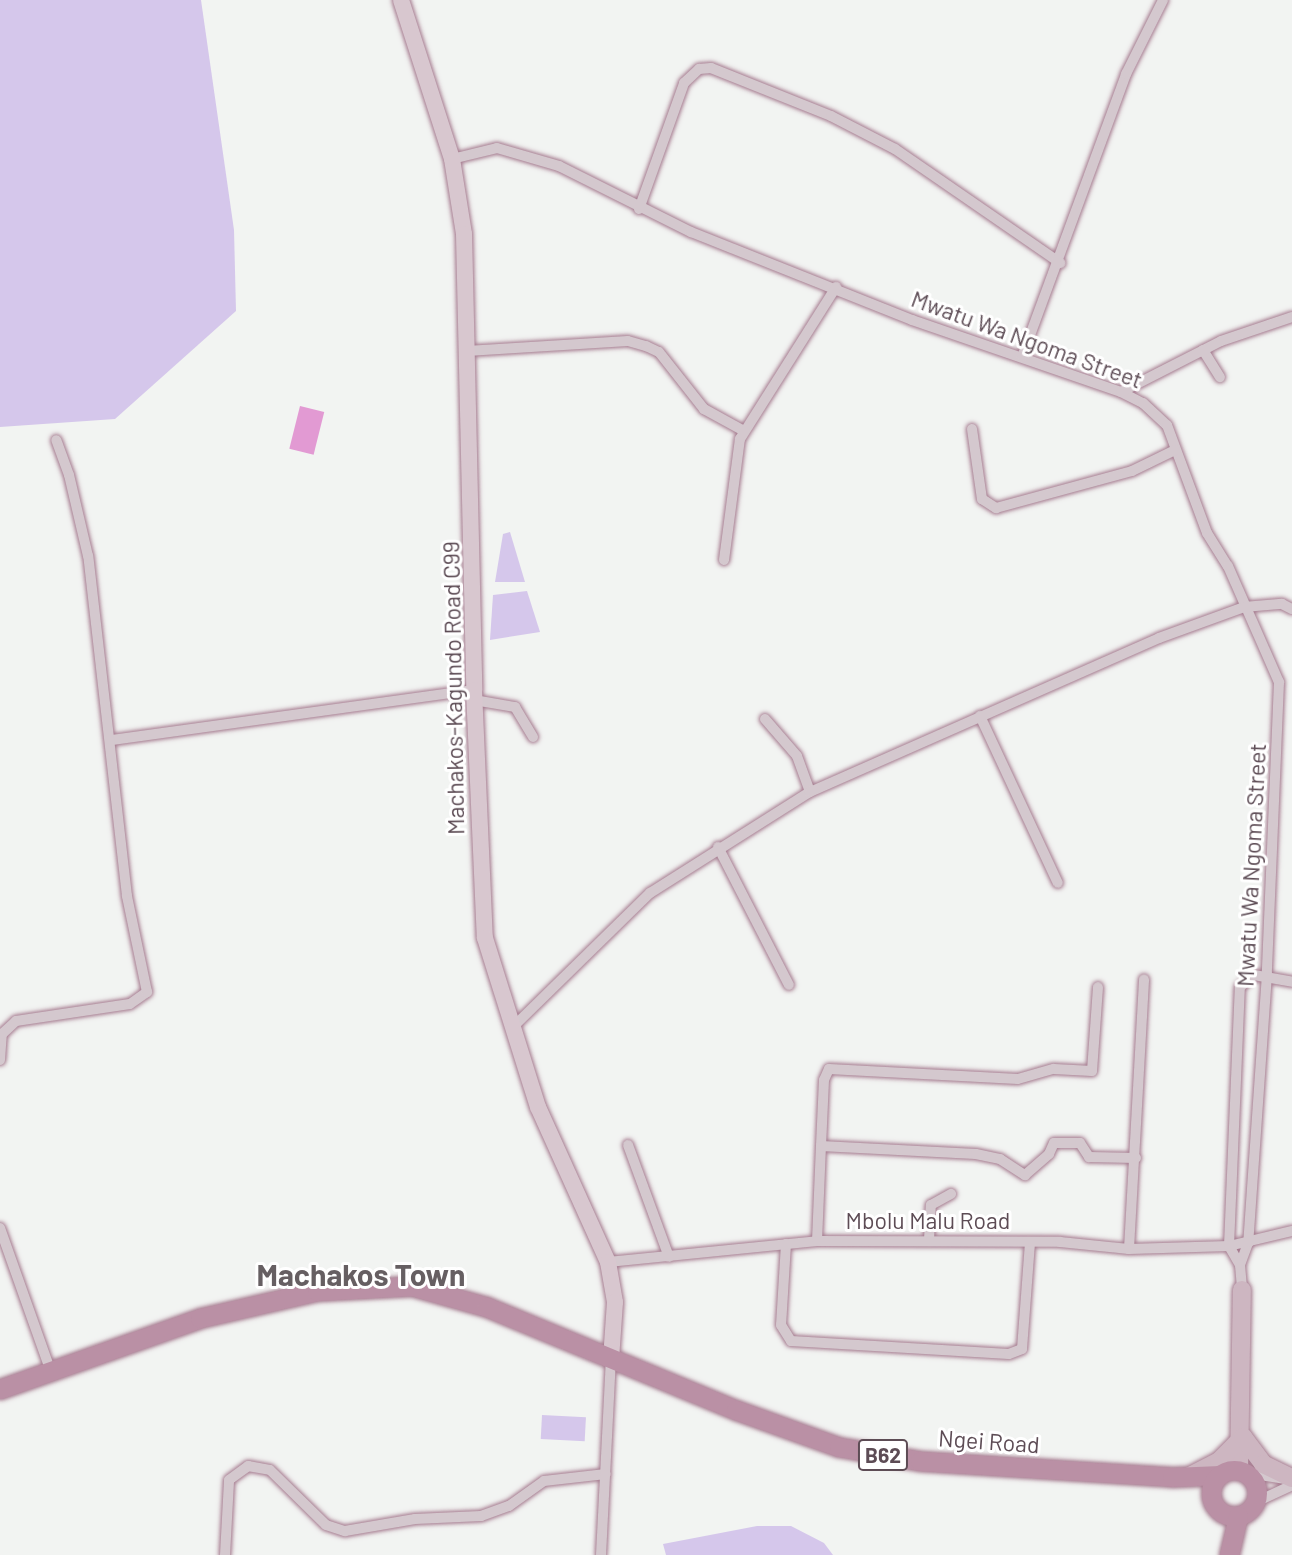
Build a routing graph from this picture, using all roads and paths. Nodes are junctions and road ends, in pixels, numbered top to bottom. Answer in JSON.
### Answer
{"nodes":[{"id":1,"x":401,"y":0,"type":"edge"},
{"id":2,"x":1163,"y":0,"type":"edge"},
{"id":3,"x":452,"y":159,"type":"junction"},
{"id":4,"x":639,"y":209,"type":"junction"},
{"id":5,"x":1059,"y":262,"type":"junction"},
{"id":6,"x":836,"y":287,"type":"junction"},
{"id":7,"x":1292,"y":317,"type":"edge"},
{"id":8,"x":1203,"y":350,"type":"junction"},
{"id":9,"x":467,"y":351,"type":"junction"},
{"id":10,"x":1022,"y":357,"type":"junction"},
{"id":11,"x":1220,"y":377,"type":"dead end"},
{"id":12,"x":1121,"y":392,"type":"junction"},
{"id":13,"x":972,"y":429,"type":"dead end"},
{"id":14,"x":744,"y":431,"type":"junction"},
{"id":15,"x":56,"y":440,"type":"dead end"},
{"id":16,"x":1175,"y":450,"type":"junction"},
{"id":17,"x":724,"y":560,"type":"dead end"},
{"id":18,"x":1244,"y":607,"type":"junction"},
{"id":19,"x":1292,"y":609,"type":"edge"},
{"id":20,"x":474,"y":695,"type":"junction"},
{"id":21,"x":980,"y":716,"type":"junction"},
{"id":22,"x":765,"y":719,"type":"dead end"},
{"id":23,"x":533,"y":737,"type":"dead end"},
{"id":24,"x":113,"y":740,"type":"junction"},
{"id":25,"x":810,"y":792,"type":"junction"},
{"id":26,"x":718,"y":847,"type":"junction"},
{"id":27,"x":1058,"y":883,"type":"dead end"},
{"id":28,"x":1267,"y":974,"type":"junction"},
{"id":29,"x":1144,"y":979,"type":"dead end"},
{"id":30,"x":1292,"y":982,"type":"edge"},
{"id":31,"x":789,"y":985,"type":"dead end"},
{"id":32,"x":1098,"y":987,"type":"dead end"},
{"id":33,"x":512,"y":1028,"type":"junction"},
{"id":34,"x":0,"y":1060,"type":"edge"},
{"id":35,"x":628,"y":1144,"type":"dead end"},
{"id":36,"x":821,"y":1146,"type":"junction"},
{"id":37,"x":1136,"y":1158,"type":"junction"},
{"id":38,"x":951,"y":1194,"type":"dead end"},
{"id":39,"x":0,"y":1228,"type":"edge"},
{"id":40,"x":1292,"y":1231,"type":"edge"},
{"id":41,"x":929,"y":1240,"type":"junction"},
{"id":42,"x":817,"y":1241,"type":"junction"},
{"id":43,"x":1030,"y":1242,"type":"junction"},
{"id":44,"x":1248,"y":1243,"type":"junction"},
{"id":45,"x":786,"y":1244,"type":"junction"},
{"id":46,"x":1229,"y":1246,"type":"junction"},
{"id":47,"x":1129,"y":1248,"type":"junction"},
{"id":48,"x":669,"y":1257,"type":"junction"},
{"id":49,"x":608,"y":1262,"type":"junction"},
{"id":50,"x":1240,"y":1265,"type":"junction"},
{"id":51,"x":1242,"y":1290,"type":"joint"},
{"id":52,"x":611,"y":1359,"type":"junction"},
{"id":53,"x":50,"y":1369,"type":"junction"},
{"id":54,"x":0,"y":1389,"type":"edge"},
{"id":55,"x":1243,"y":1437,"type":"junction"},
{"id":56,"x":1235,"y":1473,"type":"junction"},
{"id":57,"x":606,"y":1474,"type":"junction"},
{"id":58,"x":1180,"y":1477,"type":"junction"},
{"id":59,"x":1292,"y":1481,"type":"edge"},
{"id":60,"x":1256,"y":1502,"type":"junction"},
{"id":61,"x":1225,"y":1512,"type":"junction"},
{"id":62,"x":1229,"y":1546,"type":"edge"},
{"id":63,"x":225,"y":1555,"type":"edge"},
{"id":64,"x":601,"y":1555,"type":"edge"}],
"edges":[{"from":1,"to":3,"type":"main road","name":"Machakos-Kagundo Road C99"},
{"from":2,"to":5,"type":"street"},
{"from":3,"to":4,"type":"street","name":"Mwatu Wa Ngoma Street"},
{"from":3,"to":9,"type":"main road","name":"Machakos-Kagundo Road C99"},
{"from":4,"to":5,"type":"street"},
{"from":4,"to":6,"type":"street","name":"Mwatu Wa Ngoma Street"},
{"from":5,"to":10,"type":"street"},
{"from":6,"to":10,"type":"street","name":"Mwatu Wa Ngoma Street"},
{"from":6,"to":14,"type":"street"},
{"from":7,"to":8,"type":"street"},
{"from":8,"to":11,"type":"street"},
{"from":8,"to":12,"type":"street"},
{"from":9,"to":14,"type":"street"},
{"from":9,"to":20,"type":"main road","name":"Machakos-Kagundo Road C99"},
{"from":10,"to":12,"type":"street","name":"Mwatu Wa Ngoma Street"},
{"from":12,"to":16,"type":"street","name":"Mwatu Wa Ngoma Street"},
{"from":13,"to":16,"type":"street"},
{"from":14,"to":17,"type":"street"},
{"from":15,"to":24,"type":"street"},
{"from":16,"to":18,"type":"street","name":"Mwatu Wa Ngoma Street"},
{"from":18,"to":19,"type":"street"},
{"from":18,"to":21,"type":"street"},
{"from":18,"to":28,"type":"street","name":"Mwatu Wa Ngoma Street"},
{"from":20,"to":23,"type":"street"},
{"from":20,"to":24,"type":"street"},
{"from":20,"to":33,"type":"main road","name":"Machakos-Kagundo Road C99"},
{"from":21,"to":25,"type":"street"},
{"from":21,"to":27,"type":"street"},
{"from":22,"to":25,"type":"street"},
{"from":24,"to":34,"type":"street"},
{"from":25,"to":26,"type":"street"},
{"from":26,"to":31,"type":"street"},
{"from":26,"to":33,"type":"street"},
{"from":28,"to":30,"type":"street"},
{"from":28,"to":44,"type":"street","name":"Mwatu Wa Ngoma Street"},
{"from":28,"to":46,"type":"street","name":"Mwatu Wa Ngoma Street"},
{"from":29,"to":37,"type":"street"},
{"from":32,"to":36,"type":"street"},
{"from":33,"to":49,"type":"main road","name":"Machakos-Kagundo Road C99"},
{"from":35,"to":48,"type":"street"},
{"from":36,"to":37,"type":"street"},
{"from":36,"to":42,"type":"street"},
{"from":37,"to":47,"type":"street"},
{"from":38,"to":41,"type":"street"},
{"from":39,"to":53,"type":"street"},
{"from":40,"to":44,"type":"street","name":"Mbolu Malu Road"},
{"from":41,"to":42,"type":"street","name":"Mbolu Malu Road"},
{"from":41,"to":43,"type":"street","name":"Mbolu Malu Road"},
{"from":42,"to":45,"type":"street","name":"Mbolu Malu Road"},
{"from":43,"to":45,"type":"street"},
{"from":43,"to":47,"type":"street","name":"Mbolu Malu Road"},
{"from":44,"to":46,"type":"street","name":"Mbolu Malu Road"},
{"from":44,"to":50,"type":"street","name":"Mwatu Wa Ngoma Street"},
{"from":45,"to":48,"type":"street","name":"Mbolu Malu Road"},
{"from":46,"to":47,"type":"street","name":"Mbolu Malu Road"},
{"from":46,"to":50,"type":"street"},
{"from":48,"to":49,"type":"street","name":"Mbolu Malu Road"},
{"from":49,"to":52,"type":"main road","name":"Machakos-Kagundo Road C99"},
{"from":50,"to":51,"type":"street"},
{"from":51,"to":55,"type":"main road"},
{"from":52,"to":53,"type":"highway","number":"B62"},
{"from":52,"to":57,"type":"street"},
{"from":52,"to":58,"type":"highway","name":"Ngei Road","number":"B62"},
{"from":53,"to":54,"type":"highway","number":"B62"},
{"from":55,"to":56,"type":"main road"},
{"from":55,"to":58,"type":"main road"},
{"from":55,"to":59,"type":"main road"},
{"from":56,"to":58,"type":"highway","number":"B62"},
{"from":56,"to":59,"type":"street"},
{"from":56,"to":60,"type":"highway"},
{"from":56,"to":61,"type":"highway"},
{"from":57,"to":63,"type":"street"},
{"from":57,"to":64,"type":"street"},
{"from":58,"to":61,"type":"highway"},
{"from":59,"to":60,"type":"street"},
{"from":60,"to":61,"type":"highway"},
{"from":61,"to":62,"type":"highway"}]}
